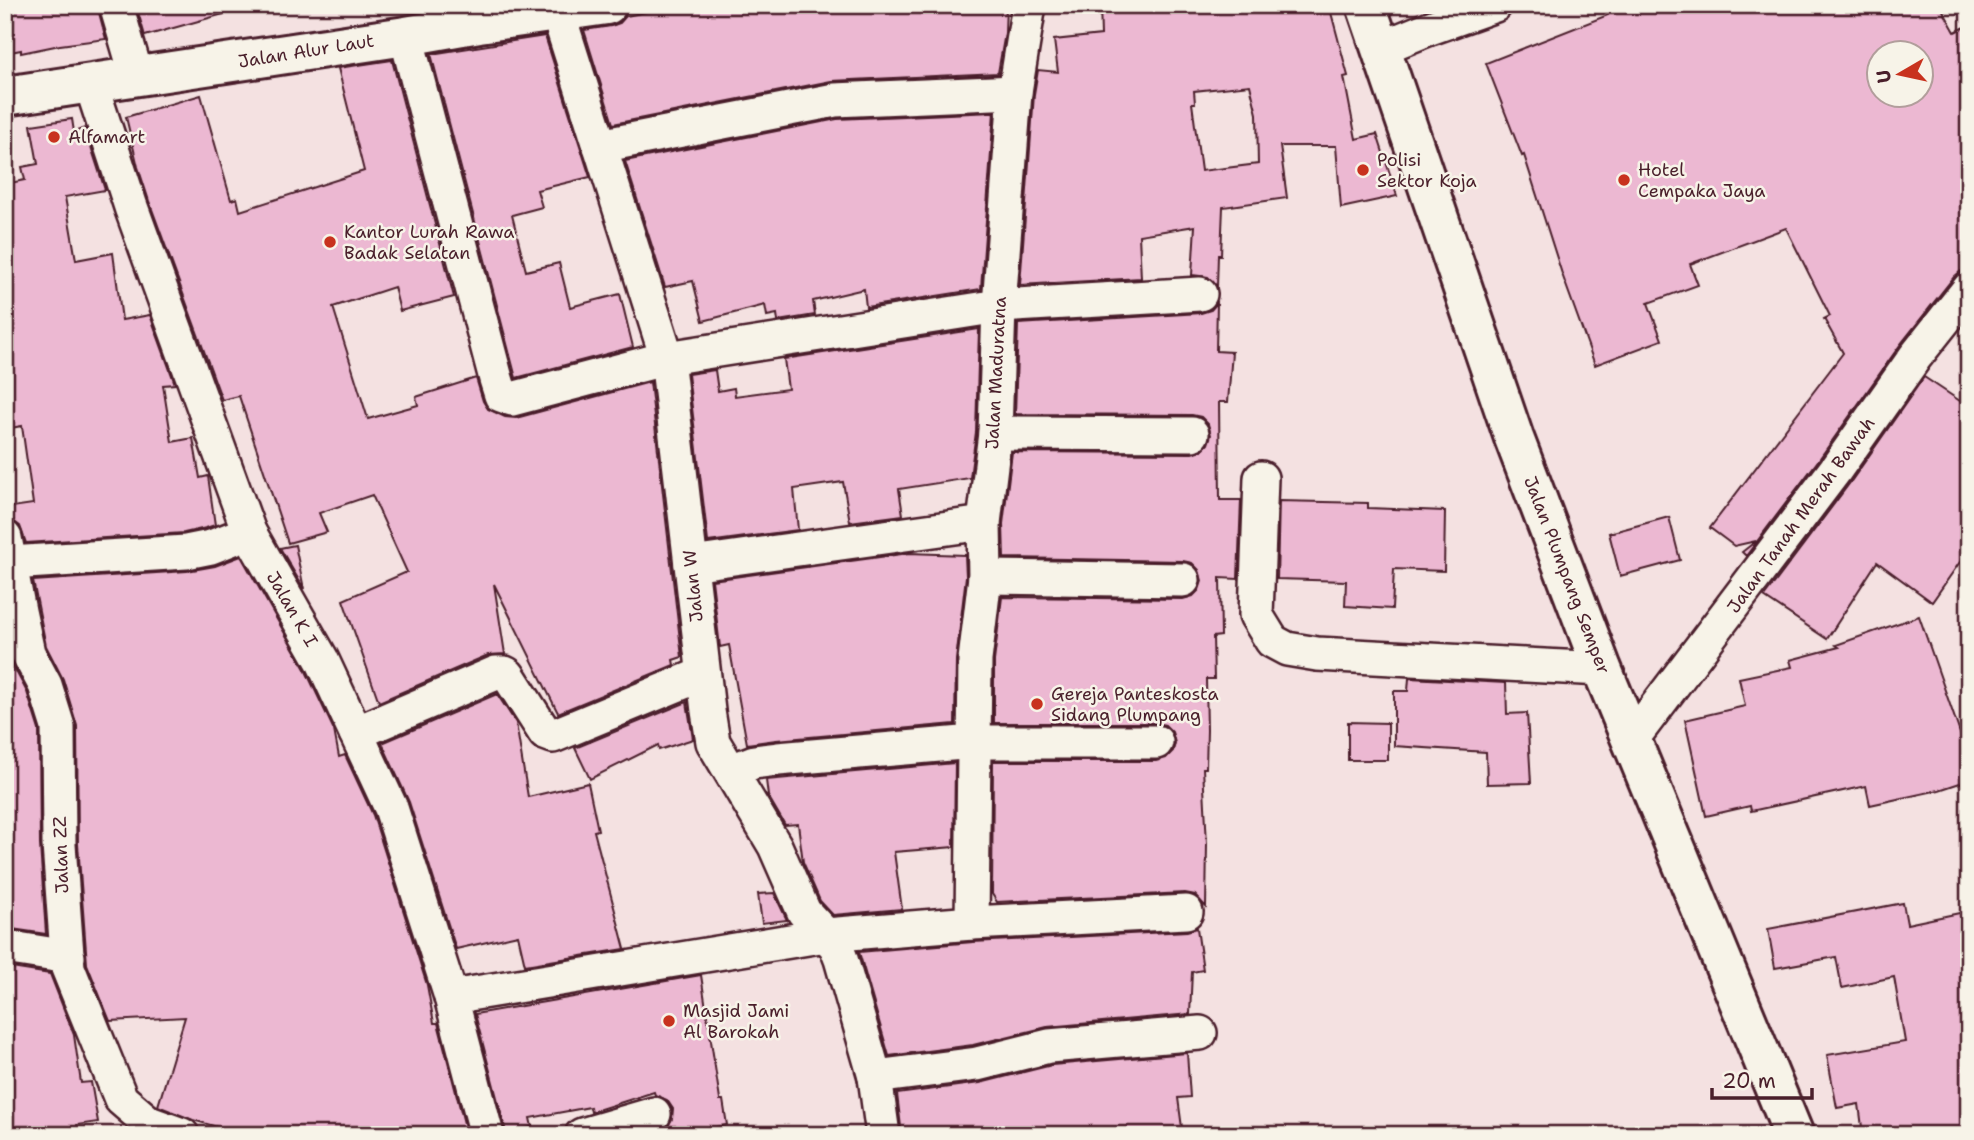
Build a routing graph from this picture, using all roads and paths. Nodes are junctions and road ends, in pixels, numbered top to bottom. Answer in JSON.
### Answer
{"nodes":[{"id":1,"x":116,"y":5,"type":"edge"},
{"id":2,"x":607,"y":5,"type":"edge"},
{"id":3,"x":1029,"y":5,"type":"edge"},
{"id":4,"x":1366,"y":5,"type":"edge"},
{"id":5,"x":1495,"y":5,"type":"edge"},
{"id":6,"x":558,"y":13,"type":"junction"},
{"id":7,"x":475,"y":14,"type":"edge"},
{"id":8,"x":406,"y":36,"type":"junction"},
{"id":9,"x":1381,"y":48,"type":"junction"},
{"id":10,"x":137,"y":77,"type":"junction"},
{"id":11,"x":91,"y":85,"type":"junction"},
{"id":12,"x":1015,"y":92,"type":"junction"},
{"id":13,"x":5,"y":96,"type":"edge"},
{"id":14,"x":600,"y":146,"type":"junction"},
{"id":15,"x":1969,"y":289,"type":"edge"},
{"id":16,"x":1200,"y":294,"type":"dead end"},
{"id":17,"x":999,"y":306,"type":"junction"},
{"id":18,"x":667,"y":358,"type":"junction"},
{"id":19,"x":995,"y":433,"type":"junction"},
{"id":20,"x":1192,"y":434,"type":"dead end"},
{"id":21,"x":1261,"y":478,"type":"dead end"},
{"id":22,"x":984,"y":523,"type":"junction"},
{"id":23,"x":249,"y":532,"type":"junction"},
{"id":24,"x":8,"y":550,"type":"edge"},
{"id":25,"x":691,"y":564,"type":"junction"},
{"id":26,"x":985,"y":577,"type":"junction"},
{"id":27,"x":1183,"y":580,"type":"dead end"},
{"id":28,"x":1602,"y":669,"type":"junction"},
{"id":29,"x":703,"y":674,"type":"junction"},
{"id":30,"x":356,"y":733,"type":"junction"},
{"id":31,"x":1632,"y":739,"type":"junction"},
{"id":32,"x":974,"y":741,"type":"junction"},
{"id":33,"x":1156,"y":742,"type":"dead end"},
{"id":34,"x":731,"y":771,"type":"junction"},
{"id":35,"x":1186,"y":912,"type":"dead end"},
{"id":36,"x":972,"y":923,"type":"junction"},
{"id":37,"x":826,"y":935,"type":"junction"},
{"id":38,"x":5,"y":947,"type":"edge"},
{"id":39,"x":68,"y":957,"type":"junction"},
{"id":40,"x":451,"y":997,"type":"junction"},
{"id":41,"x":1200,"y":1033,"type":"dead end"},
{"id":42,"x":875,"y":1077,"type":"junction"},
{"id":43,"x":654,"y":1114,"type":"dead end"},
{"id":44,"x":182,"y":1135,"type":"edge"},
{"id":45,"x":487,"y":1135,"type":"edge"},
{"id":46,"x":582,"y":1135,"type":"edge"},
{"id":47,"x":883,"y":1135,"type":"edge"},
{"id":48,"x":1794,"y":1135,"type":"edge"}],
"edges":[{"from":1,"to":10,"type":"street"},
{"from":2,"to":6,"type":"main road","name":"Jalan Alur Laut"},
{"from":3,"to":12,"type":"street","name":"Jalan Maduratna"},
{"from":4,"to":9,"type":"main road","name":"Jalan Plumpang Semper"},
{"from":5,"to":9,"type":"street"},
{"from":6,"to":7,"type":"main road","name":"Jalan Alur Laut"},
{"from":6,"to":14,"type":"street","name":"Jalan W"},
{"from":7,"to":8,"type":"main road","name":"Jalan Alur Laut"},
{"from":8,"to":10,"type":"main road","name":"Jalan Alur Laut"},
{"from":8,"to":18,"type":"street"},
{"from":9,"to":28,"type":"main road","name":"Jalan Plumpang Semper"},
{"from":10,"to":11,"type":"main road","name":"Jalan Alur Laut"},
{"from":11,"to":13,"type":"main road","name":"Jalan Alur Laut"},
{"from":11,"to":23,"type":"street","name":"Jalan K I"},
{"from":12,"to":14,"type":"street"},
{"from":12,"to":17,"type":"street","name":"Jalan Maduratna"},
{"from":14,"to":18,"type":"street","name":"Jalan W"},
{"from":15,"to":31,"type":"street","name":"Jalan Tanah Merah Bawah"},
{"from":16,"to":17,"type":"street"},
{"from":17,"to":18,"type":"street"},
{"from":17,"to":19,"type":"street","name":"Jalan Maduratna"},
{"from":18,"to":25,"type":"street","name":"Jalan W"},
{"from":19,"to":20,"type":"street"},
{"from":19,"to":22,"type":"street","name":"Jalan Maduratna"},
{"from":21,"to":28,"type":"street"},
{"from":22,"to":25,"type":"street"},
{"from":22,"to":26,"type":"street","name":"Jalan Maduratna"},
{"from":23,"to":24,"type":"street"},
{"from":23,"to":30,"type":"street","name":"Jalan K I"},
{"from":24,"to":39,"type":"street","name":"Jalan ZZ"},
{"from":25,"to":29,"type":"street","name":"Jalan W"},
{"from":26,"to":27,"type":"street"},
{"from":26,"to":32,"type":"street","name":"Jalan Maduratna"},
{"from":28,"to":31,"type":"main road","name":"Jalan Plumpang Semper"},
{"from":29,"to":30,"type":"street"},
{"from":29,"to":34,"type":"street","name":"Jalan W"},
{"from":30,"to":40,"type":"street","name":"Jalan K I"},
{"from":31,"to":48,"type":"main road","name":"Jalan Plumpang Semper"},
{"from":32,"to":33,"type":"street"},
{"from":32,"to":34,"type":"street"},
{"from":32,"to":36,"type":"street","name":"Jalan Maduratna"},
{"from":34,"to":37,"type":"street","name":"Jalan W"},
{"from":35,"to":36,"type":"street"},
{"from":36,"to":37,"type":"street"},
{"from":37,"to":40,"type":"street"},
{"from":37,"to":42,"type":"street","name":"Jalan W"},
{"from":38,"to":39,"type":"street"},
{"from":39,"to":44,"type":"street","name":"Jalan ZZ"},
{"from":40,"to":45,"type":"street","name":"Jalan K I"},
{"from":41,"to":42,"type":"street"},
{"from":42,"to":47,"type":"street","name":"Jalan W"},
{"from":43,"to":46,"type":"street"}]}
